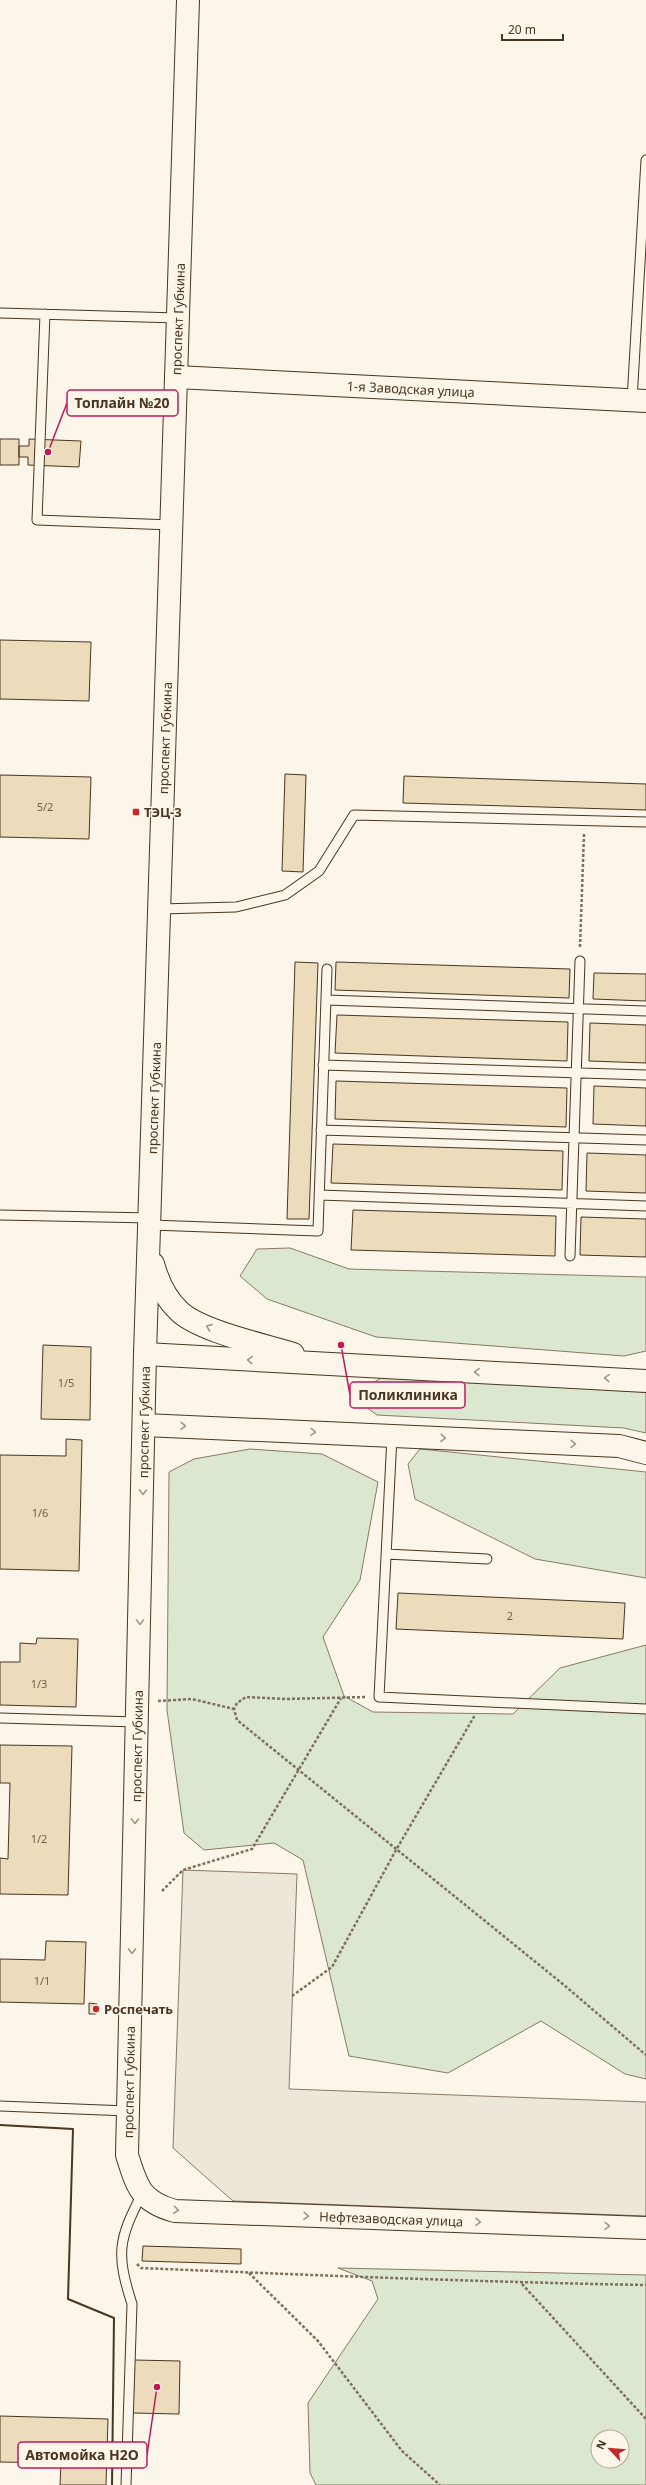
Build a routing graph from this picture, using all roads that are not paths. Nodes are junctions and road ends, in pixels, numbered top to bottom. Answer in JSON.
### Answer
{"nodes":[{"id":1,"x":188,"y":0,"type":"edge"},
{"id":2,"x":646,"y":160,"type":"edge"},
{"id":3,"x":0,"y":313,"type":"edge"},
{"id":4,"x":45,"y":314,"type":"junction"},
{"id":5,"x":178,"y":318,"type":"junction"},
{"id":6,"x":176,"y":377,"type":"junction"},
{"id":7,"x":639,"y":400,"type":"edge"},
{"id":8,"x":172,"y":525,"type":"junction"},
{"id":9,"x":646,"y":822,"type":"edge"},
{"id":10,"x":160,"y":909,"type":"junction"},
{"id":11,"x":580,"y":961,"type":"road end"},
{"id":12,"x":327,"y":969,"type":"dead end"},
{"id":13,"x":326,"y":1000,"type":"junction"},
{"id":14,"x":578,"y":1008,"type":"junction"},
{"id":15,"x":646,"y":1011,"type":"edge"},
{"id":16,"x":324,"y":1065,"type":"junction"},
{"id":17,"x":576,"y":1073,"type":"junction"},
{"id":18,"x":646,"y":1076,"type":"edge"},
{"id":19,"x":321,"y":1130,"type":"junction"},
{"id":20,"x":574,"y":1138,"type":"junction"},
{"id":21,"x":646,"y":1140,"type":"edge"},
{"id":22,"x":319,"y":1195,"type":"junction"},
{"id":23,"x":572,"y":1203,"type":"junction"},
{"id":24,"x":646,"y":1206,"type":"edge"},
{"id":25,"x":0,"y":1215,"type":"edge"},
{"id":26,"x":150,"y":1229,"type":"junction"},
{"id":27,"x":570,"y":1256,"type":"dead end"},
{"id":28,"x":145,"y":1354,"type":"junction"},
{"id":29,"x":327,"y":1364,"type":"junction"},
{"id":30,"x":646,"y":1380,"type":"edge"},
{"id":31,"x":144,"y":1425,"type":"junction"},
{"id":32,"x":392,"y":1436,"type":"junction"},
{"id":33,"x":646,"y":1453,"type":"edge"},
{"id":34,"x":386,"y":1554,"type":"junction"},
{"id":35,"x":487,"y":1558,"type":"dead end"},
{"id":36,"x":646,"y":1709,"type":"edge"},
{"id":37,"x":137,"y":1712,"type":"junction"},
{"id":38,"x":0,"y":1718,"type":"edge"},
{"id":39,"x":0,"y":2106,"type":"edge"},
{"id":40,"x":128,"y":2111,"type":"junction"},
{"id":41,"x":142,"y":2194,"type":"junction"},
{"id":42,"x":646,"y":2228,"type":"edge"},
{"id":43,"x":126,"y":2485,"type":"edge"}],
"edges":[{"from":1,"to":5,"type":"main road","name":"проспект Губкина"},
{"from":2,"to":7,"type":"lane"},
{"from":3,"to":4,"type":"lane"},
{"from":4,"to":5,"type":"lane"},
{"from":4,"to":8,"type":"lane"},
{"from":5,"to":6,"type":"main road","name":"проспект Губкина"},
{"from":6,"to":7,"type":"main road","name":"1-я Заводская улица"},
{"from":6,"to":8,"type":"main road","name":"проспект Губкина"},
{"from":8,"to":10,"type":"main road","name":"проспект Губкина"},
{"from":9,"to":10,"type":"lane"},
{"from":10,"to":26,"type":"main road","name":"проспект Губкина"},
{"from":11,"to":14,"type":"lane"},
{"from":12,"to":13,"type":"lane"},
{"from":13,"to":14,"type":"lane"},
{"from":13,"to":16,"type":"lane"},
{"from":14,"to":15,"type":"lane"},
{"from":14,"to":17,"type":"lane"},
{"from":16,"to":17,"type":"lane"},
{"from":16,"to":19,"type":"lane"},
{"from":17,"to":18,"type":"lane"},
{"from":17,"to":20,"type":"lane"},
{"from":19,"to":20,"type":"lane"},
{"from":19,"to":22,"type":"lane"},
{"from":20,"to":21,"type":"lane"},
{"from":20,"to":23,"type":"lane"},
{"from":22,"to":23,"type":"lane"},
{"from":22,"to":26,"type":"lane"},
{"from":23,"to":24,"type":"lane"},
{"from":23,"to":27,"type":"lane"},
{"from":25,"to":26,"type":"lane"},
{"from":26,"to":28,"type":"main road","name":"проспект Губкина"},
{"from":29,"to":26,"type":"main road","one_way":true},
{"from":29,"to":28,"type":"main road","one_way":true},
{"from":28,"to":31,"type":"main road","name":"проспект Губкина"},
{"from":30,"to":29,"type":"main road","one_way":true},
{"from":31,"to":32,"type":"main road","one_way":true},
{"from":31,"to":37,"type":"main road","name":"проспект Губкина","one_way":true},
{"from":32,"to":33,"type":"main road","one_way":true},
{"from":32,"to":34,"type":"lane"},
{"from":34,"to":35,"type":"lane"},
{"from":34,"to":36,"type":"lane"},
{"from":37,"to":38,"type":"lane"},
{"from":37,"to":40,"type":"main road","name":"проспект Губкина","one_way":true},
{"from":39,"to":40,"type":"lane"},
{"from":40,"to":41,"type":"main road","name":"проспект Губкина"},
{"from":41,"to":42,"type":"main road","name":"Нефтезаводская улица","one_way":true},
{"from":41,"to":43,"type":"lane"}]}
